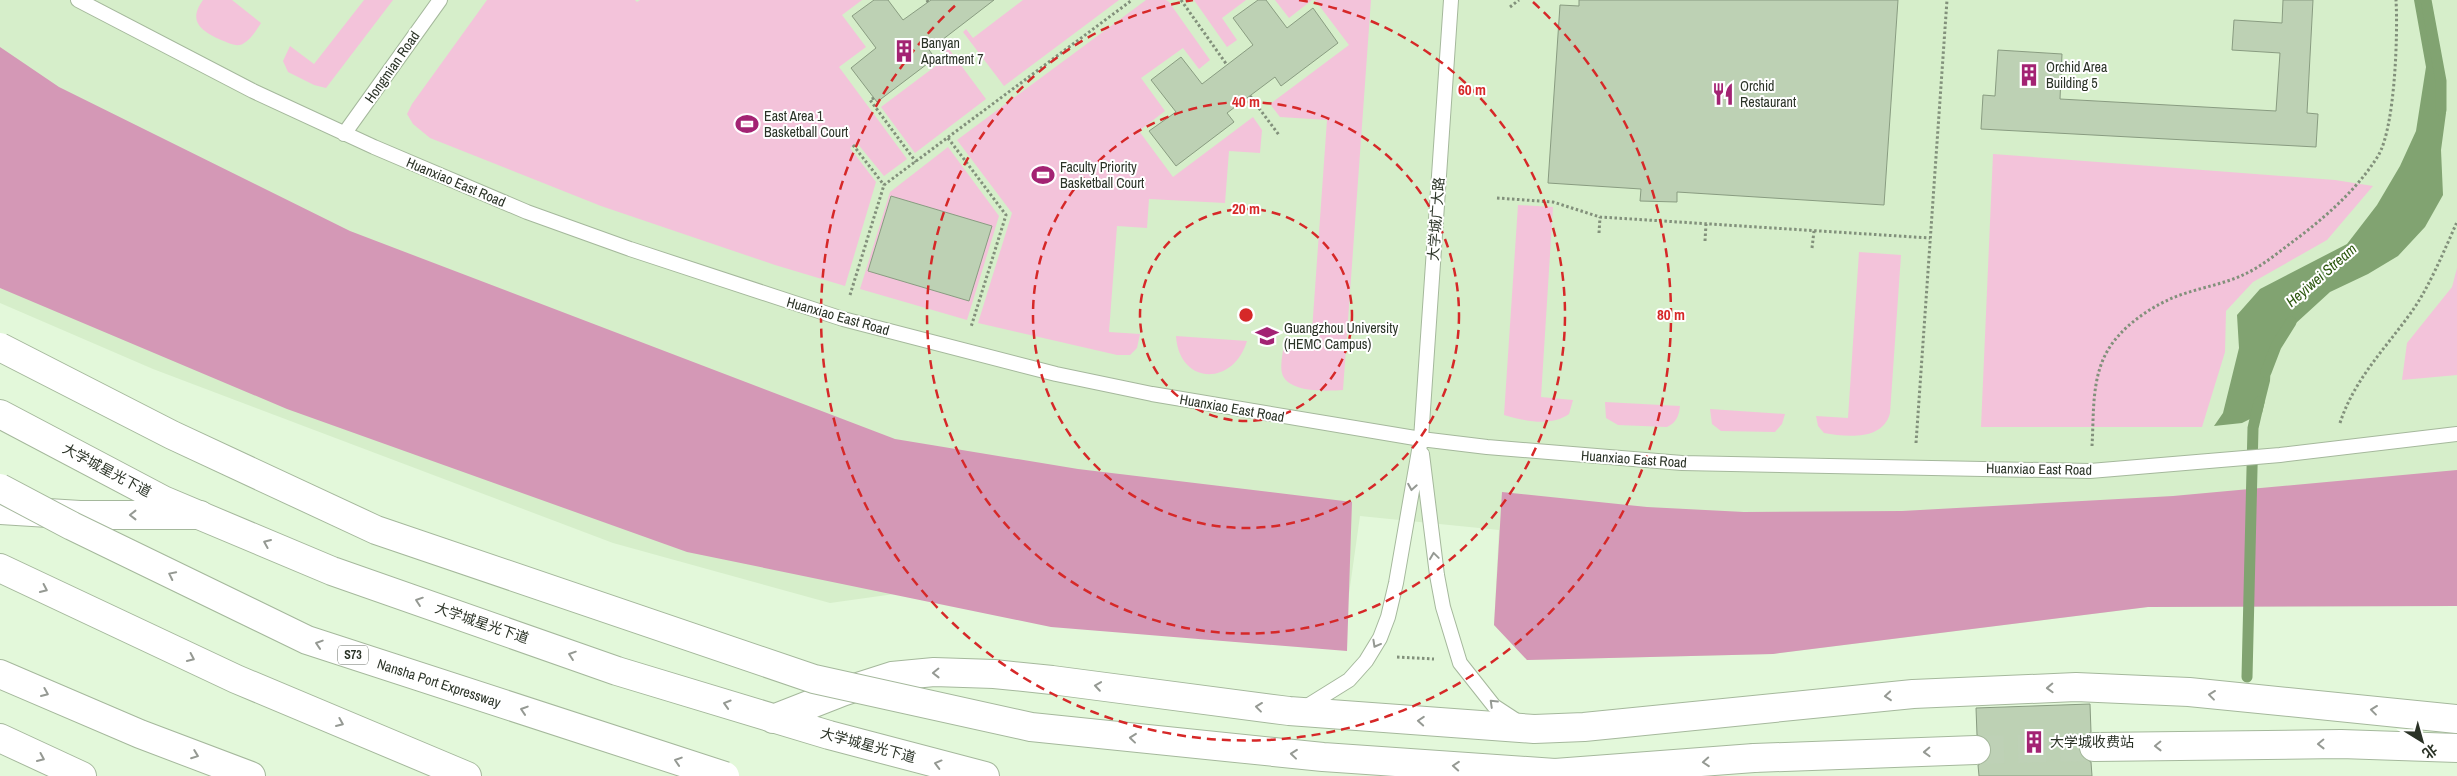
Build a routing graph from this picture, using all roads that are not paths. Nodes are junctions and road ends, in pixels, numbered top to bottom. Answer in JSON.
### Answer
{"nodes":[{"id":1,"x":78,"y":0,"type":"edge"},
{"id":2,"x":440,"y":0,"type":"edge"},
{"id":3,"x":1451,"y":0,"type":"edge"},
{"id":4,"x":344,"y":134,"type":"junction"},
{"id":5,"x":0,"y":347,"type":"edge"},
{"id":6,"x":0,"y":414,"type":"edge"},
{"id":7,"x":2457,"y":434,"type":"edge"},
{"id":8,"x":1421,"y":438,"type":"junction"},
{"id":9,"x":0,"y":488,"type":"edge"},
{"id":10,"x":0,"y":510,"type":"edge"},
{"id":11,"x":200,"y":515,"type":"junction"},
{"id":12,"x":0,"y":568,"type":"edge"},
{"id":13,"x":0,"y":674,"type":"edge"},
{"id":14,"x":1289,"y":711,"type":"junction"},
{"id":15,"x":773,"y":719,"type":"junction"},
{"id":16,"x":2457,"y":719,"type":"edge"},
{"id":17,"x":1534,"y":729,"type":"junction"},
{"id":18,"x":0,"y":738,"type":"edge"},
{"id":19,"x":2094,"y":747,"type":"tunnel mouth"},
{"id":20,"x":2457,"y":748,"type":"edge"},
{"id":21,"x":1976,"y":750,"type":"tunnel mouth"},
{"id":22,"x":82,"y":776,"type":"edge"},
{"id":23,"x":251,"y":776,"type":"edge"},
{"id":24,"x":467,"y":776,"type":"edge"},
{"id":25,"x":724,"y":776,"type":"edge"},
{"id":26,"x":985,"y":776,"type":"edge"}],
"edges":[{"from":1,"to":4,"type":"lane","name":"Huanxiao East Road"},
{"from":2,"to":4,"type":"lane","name":"Hongmian Road"},
{"from":3,"to":8,"type":"lane","name":"大学城广大路"},
{"from":4,"to":8,"type":"lane","name":"Huanxiao East Road"},
{"from":21,"to":5,"type":"main road","one_way":true,"bridge":true},
{"from":6,"to":11,"type":"main road","name":"大学城星光下道"},
{"from":7,"to":8,"type":"lane","name":"Huanxiao East Road"},
{"from":8,"to":14,"type":"lane","name":"大学城广大路","one_way":true},
{"from":17,"to":8,"type":"lane","name":"大学城广大路","one_way":true},
{"from":25,"to":9,"type":"main road","name":"Nansha Port Expressway","number":"S73","one_way":true,"bridge":true},
{"from":11,"to":10,"type":"main road","one_way":true},
{"from":15,"to":11,"type":"main road","name":"大学城星光下道","one_way":true},
{"from":12,"to":24,"type":"main road","one_way":true},
{"from":13,"to":23,"type":"main road","one_way":true},
{"from":14,"to":15,"type":"main road","one_way":true},
{"from":17,"to":14,"type":"main road","one_way":true},
{"from":26,"to":15,"type":"main road","name":"大学城星光下道","one_way":true},
{"from":16,"to":17,"type":"main road","one_way":true},
{"from":18,"to":22,"type":"main road","one_way":true},
{"from":20,"to":19,"type":"main road","one_way":true}]}
